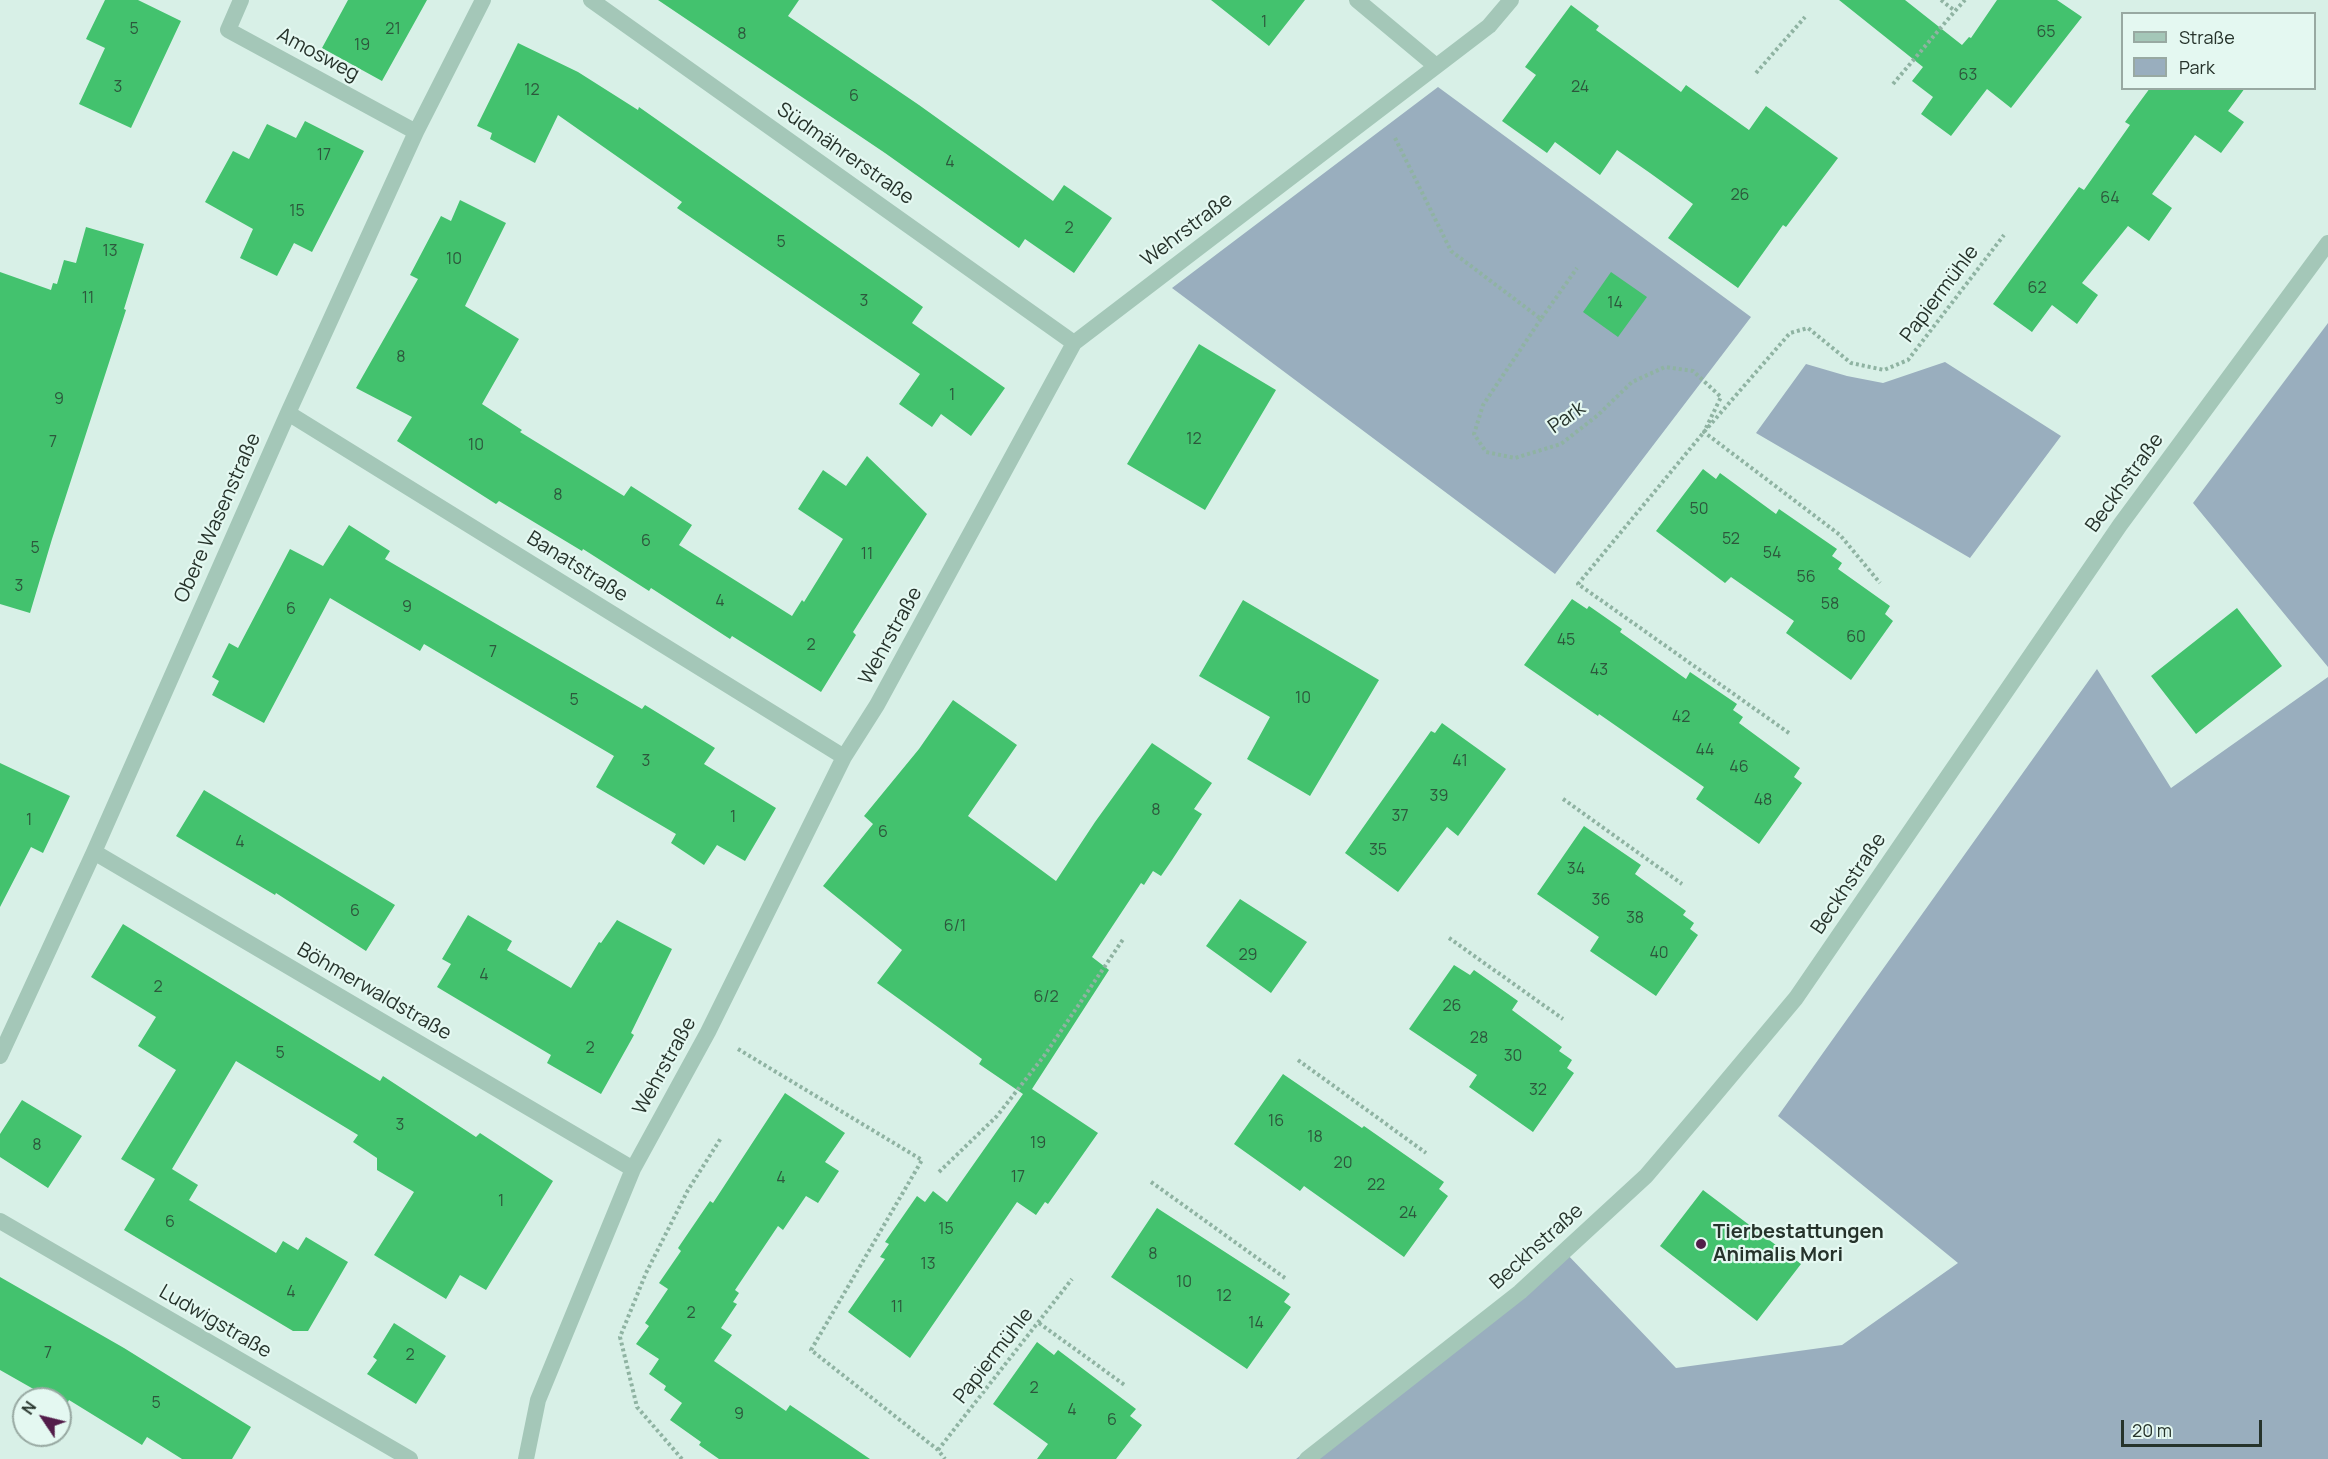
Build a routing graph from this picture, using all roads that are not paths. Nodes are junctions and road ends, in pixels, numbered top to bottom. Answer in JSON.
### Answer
{"nodes":[{"id":1,"x":241,"y":0,"type":"edge"},
{"id":2,"x":483,"y":0,"type":"edge"},
{"id":3,"x":591,"y":0,"type":"edge"},
{"id":4,"x":1357,"y":0,"type":"edge"},
{"id":5,"x":1510,"y":0,"type":"edge"},
{"id":6,"x":1436,"y":66,"type":"junction"},
{"id":7,"x":416,"y":132,"type":"junction"},
{"id":8,"x":2328,"y":243,"type":"edge"},
{"id":9,"x":1074,"y":343,"type":"junction"},
{"id":10,"x":288,"y":413,"type":"junction"},
{"id":11,"x":844,"y":757,"type":"junction"},
{"id":12,"x":94,"y":852,"type":"junction"},
{"id":13,"x":0,"y":1056,"type":"edge"},
{"id":14,"x":633,"y":1169,"type":"junction"},
{"id":15,"x":0,"y":1221,"type":"edge"},
{"id":16,"x":410,"y":1459,"type":"edge"},
{"id":17,"x":526,"y":1459,"type":"edge"},
{"id":18,"x":1306,"y":1459,"type":"edge"}],
"edges":[{"from":1,"to":7,"type":"street","name":"Amosweg"},
{"from":2,"to":7,"type":"street","name":"Obere Wasenstraße"},
{"from":3,"to":9,"type":"street","name":"Südmährerstraße"},
{"from":4,"to":6,"type":"street"},
{"from":5,"to":6,"type":"street","name":"Wehrstraße"},
{"from":6,"to":9,"type":"street","name":"Wehrstraße"},
{"from":7,"to":10,"type":"street","name":"Obere Wasenstraße"},
{"from":8,"to":18,"type":"street","name":"Beckhstraße"},
{"from":9,"to":11,"type":"street","name":"Wehrstraße"},
{"from":10,"to":11,"type":"street","name":"Banatstraße"},
{"from":10,"to":12,"type":"street","name":"Obere Wasenstraße"},
{"from":11,"to":14,"type":"street","name":"Wehrstraße"},
{"from":12,"to":13,"type":"street","name":"Obere Wasenstraße"},
{"from":12,"to":14,"type":"street","name":"Böhmerwaldstraße"},
{"from":14,"to":17,"type":"street","name":"Wehrstraße"},
{"from":15,"to":16,"type":"street","name":"Ludwigstraße"}]}
